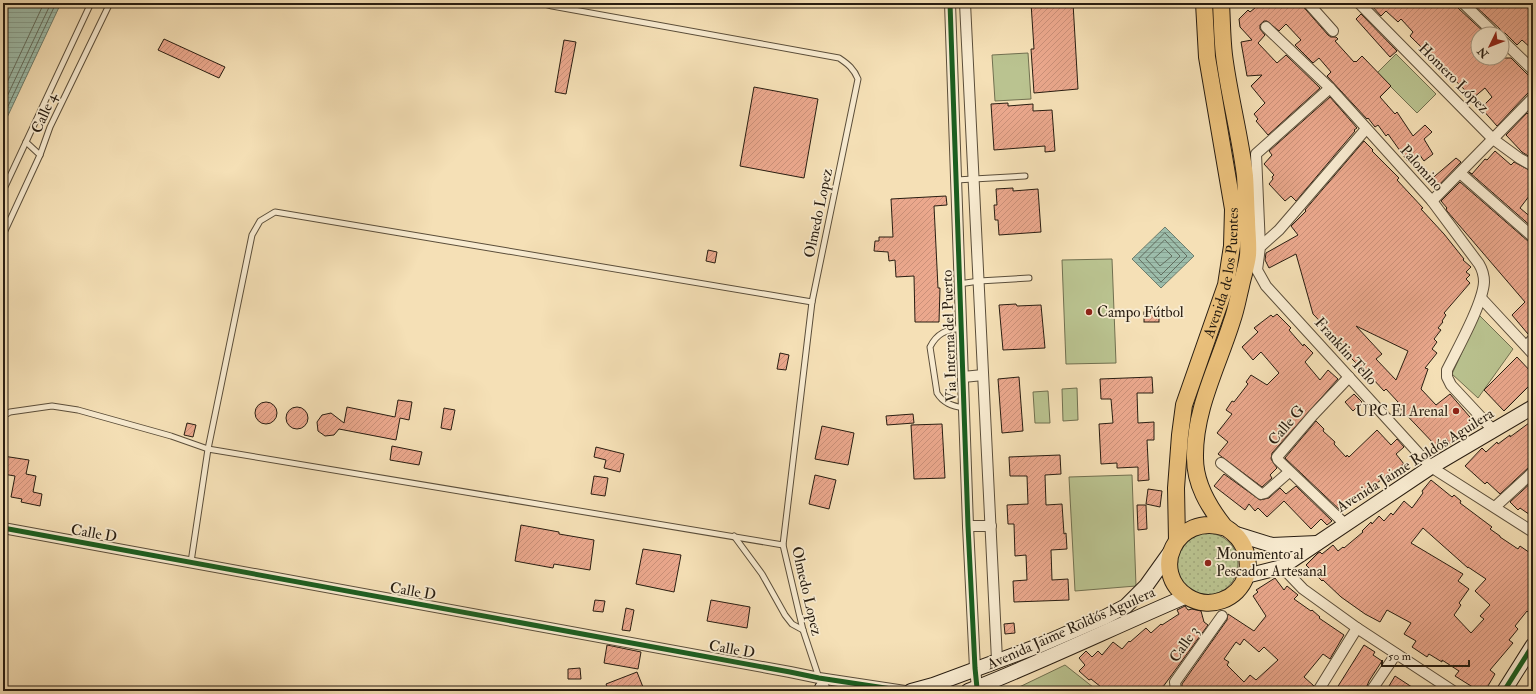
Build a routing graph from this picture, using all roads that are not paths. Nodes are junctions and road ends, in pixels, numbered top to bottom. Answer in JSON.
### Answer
{"nodes":[{"id":1,"x":91,"y":3,"type":"edge"},
{"id":2,"x":110,"y":3,"type":"edge"},
{"id":3,"x":542,"y":3,"type":"edge"},
{"id":4,"x":950,"y":3,"type":"edge"},
{"id":5,"x":965,"y":3,"type":"edge"},
{"id":6,"x":1204,"y":3,"type":"edge"},
{"id":7,"x":1221,"y":3,"type":"edge"},
{"id":8,"x":1308,"y":3,"type":"edge"},
{"id":9,"x":1463,"y":3,"type":"edge"},
{"id":10,"x":1364,"y":4,"type":"edge"},
{"id":11,"x":1487,"y":26,"type":"edge"},
{"id":12,"x":1266,"y":27,"type":"dead end"},
{"id":13,"x":1332,"y":31,"type":"dead end"},
{"id":14,"x":1510,"y":48,"type":"edge"},
{"id":15,"x":1533,"y":70,"type":"edge"},
{"id":16,"x":1330,"y":88,"type":"junction"},
{"id":17,"x":1533,"y":98,"type":"edge"},
{"id":18,"x":1366,"y":129,"type":"junction"},
{"id":19,"x":1493,"y":139,"type":"junction"},
{"id":20,"x":26,"y":142,"type":"junction"},
{"id":21,"x":40,"y":155,"type":"junction"},
{"id":22,"x":1533,"y":166,"type":"edge"},
{"id":23,"x":1460,"y":172,"type":"junction"},
{"id":24,"x":1025,"y":176,"type":"dead end"},
{"id":25,"x":956,"y":180,"type":"junction"},
{"id":26,"x":973,"y":180,"type":"junction"},
{"id":27,"x":3,"y":191,"type":"edge"},
{"id":28,"x":1432,"y":201,"type":"junction"},
{"id":29,"x":3,"y":234,"type":"edge"},
{"id":30,"x":1533,"y":237,"type":"edge"},
{"id":31,"x":1260,"y":247,"type":"junction"},
{"id":32,"x":1029,"y":278,"type":"dead end"},
{"id":33,"x":979,"y":281,"type":"junction"},
{"id":34,"x":959,"y":284,"type":"junction"},
{"id":35,"x":1481,"y":298,"type":"junction"},
{"id":36,"x":812,"y":302,"type":"junction"},
{"id":37,"x":961,"y":328,"type":"junction"},
{"id":38,"x":1531,"y":346,"type":"edge"},
{"id":39,"x":983,"y":375,"type":"junction"},
{"id":40,"x":963,"y":377,"type":"junction"},
{"id":41,"x":1349,"y":377,"type":"junction"},
{"id":42,"x":1533,"y":407,"type":"edge"},
{"id":43,"x":964,"y":408,"type":"junction"},
{"id":44,"x":3,"y":416,"type":"edge"},
{"id":45,"x":1493,"y":430,"type":"junction"},
{"id":46,"x":208,"y":449,"type":"junction"},
{"id":47,"x":1221,"y":463,"type":"dead end"},
{"id":48,"x":1431,"y":467,"type":"junction"},
{"id":49,"x":1289,"y":472,"type":"junction"},
{"id":50,"x":1533,"y":472,"type":"edge"},
{"id":51,"x":1495,"y":507,"type":"junction"},
{"id":52,"x":1345,"y":524,"type":"junction"},
{"id":53,"x":968,"y":526,"type":"junction"},
{"id":54,"x":991,"y":526,"type":"junction"},
{"id":55,"x":3,"y":528,"type":"edge"},
{"id":56,"x":1230,"y":531,"type":"junction"},
{"id":57,"x":1533,"y":532,"type":"edge"},
{"id":58,"x":734,"y":536,"type":"junction"},
{"id":59,"x":1317,"y":543,"type":"junction"},
{"id":60,"x":783,"y":545,"type":"junction"},
{"id":61,"x":1174,"y":545,"type":"junction"},
{"id":62,"x":191,"y":562,"type":"junction"},
{"id":63,"x":1282,"y":567,"type":"junction"},
{"id":64,"x":1246,"y":576,"type":"junction"},
{"id":65,"x":1187,"y":596,"type":"junction"},
{"id":66,"x":1222,"y":616,"type":"dead end"},
{"id":67,"x":1108,"y":622,"type":"junction"},
{"id":68,"x":1356,"y":628,"type":"junction"},
{"id":69,"x":803,"y":630,"type":"junction"},
{"id":70,"x":1533,"y":645,"type":"edge"},
{"id":71,"x":1396,"y":654,"type":"junction"},
{"id":72,"x":997,"y":660,"type":"junction"},
{"id":73,"x":975,"y":668,"type":"junction"},
{"id":74,"x":821,"y":687,"type":"edge"},
{"id":75,"x":991,"y":687,"type":"edge"},
{"id":76,"x":935,"y":688,"type":"edge"},
{"id":77,"x":973,"y":689,"type":"edge"},
{"id":78,"x":905,"y":691,"type":"edge"},
{"id":79,"x":911,"y":691,"type":"edge"},
{"id":80,"x":1176,"y":691,"type":"edge"},
{"id":81,"x":1318,"y":691,"type":"edge"},
{"id":82,"x":1371,"y":691,"type":"edge"},
{"id":83,"x":1453,"y":691,"type":"edge"},
{"id":84,"x":1504,"y":691,"type":"edge"}],
"edges":[{"from":1,"to":20,"type":"lane","name":"Calle 4"},
{"from":2,"to":21,"type":"lane","name":"Calle 4"},
{"from":3,"to":36,"type":"lane","name":"Olmedo Lopez"},
{"from":4,"to":25,"type":"street","name":"Via Interna del Puerto"},
{"from":5,"to":26,"type":"street","name":"Via Interna del Puerto"},
{"from":6,"to":61,"type":"main road","name":"Avenida de los Puentes"},
{"from":7,"to":56,"type":"main road","name":"Avenida de los Puentes"},
{"from":8,"to":13,"type":"street"},
{"from":9,"to":11,"type":"street"},
{"from":10,"to":19,"type":"street","name":"Homero López"},
{"from":12,"to":16,"type":"street","name":"Palomino"},
{"from":14,"to":15,"type":"street"},
{"from":16,"to":18,"type":"street","name":"Palomino"},
{"from":16,"to":31,"type":"street"},
{"from":17,"to":19,"type":"street"},
{"from":18,"to":28,"type":"street","name":"Palomino"},
{"from":18,"to":31,"type":"street"},
{"from":19,"to":22,"type":"street","name":"Homero López"},
{"from":19,"to":23,"type":"street"},
{"from":20,"to":21,"type":"lane"},
{"from":20,"to":27,"type":"lane","name":"Calle 4"},
{"from":21,"to":29,"type":"lane","name":"Calle 4"},
{"from":23,"to":28,"type":"street"},
{"from":23,"to":30,"type":"street"},
{"from":24,"to":26,"type":"lane"},
{"from":25,"to":26,"type":"lane"},
{"from":25,"to":34,"type":"street","name":"Via Interna del Puerto"},
{"from":26,"to":33,"type":"street","name":"Via Interna del Puerto"},
{"from":28,"to":35,"type":"street","name":"Palomino"},
{"from":31,"to":41,"type":"street","name":"Franklin Tello"},
{"from":32,"to":33,"type":"lane"},
{"from":33,"to":34,"type":"lane"},
{"from":33,"to":39,"type":"street","name":"Via Interna del Puerto"},
{"from":34,"to":37,"type":"street","name":"Via Interna del Puerto"},
{"from":35,"to":38,"type":"street"},
{"from":35,"to":45,"type":"street","name":"Palomino"},
{"from":36,"to":46,"type":"lane"},
{"from":36,"to":60,"type":"lane","name":"Olmedo Lopez"},
{"from":37,"to":40,"type":"street","name":"Via Interna del Puerto"},
{"from":37,"to":43,"type":"lane"},
{"from":39,"to":40,"type":"street"},
{"from":39,"to":54,"type":"street","name":"Via Interna del Puerto"},
{"from":40,"to":43,"type":"street","name":"Via Interna del Puerto"},
{"from":41,"to":48,"type":"street","name":"Franklin Tello"},
{"from":41,"to":49,"type":"street","name":"Calle G"},
{"from":42,"to":45,"type":"main road","name":"Avenida Jaime Roldós Aguilera"},
{"from":43,"to":53,"type":"street","name":"Via Interna del Puerto"},
{"from":44,"to":46,"type":"lane"},
{"from":45,"to":48,"type":"main road","name":"Avenida Jaime Roldós Aguilera"},
{"from":46,"to":58,"type":"lane"},
{"from":46,"to":62,"type":"lane"},
{"from":47,"to":49,"type":"street"},
{"from":48,"to":51,"type":"street","name":"Franklin Tello"},
{"from":48,"to":52,"type":"main road","name":"Avenida Jaime Roldós Aguilera"},
{"from":49,"to":52,"type":"street","name":"Calle G"},
{"from":50,"to":51,"type":"street"},
{"from":51,"to":57,"type":"street","name":"Franklin Tello"},
{"from":52,"to":59,"type":"main road","name":"Avenida Jaime Roldós Aguilera"},
{"from":53,"to":54,"type":"street"},
{"from":53,"to":73,"type":"street","name":"Via Interna del Puerto"},
{"from":54,"to":72,"type":"street","name":"Via Interna del Puerto"},
{"from":55,"to":62,"type":"street","name":"Calle D"},
{"from":56,"to":59,"type":"main road"},
{"from":56,"to":61,"type":"main road"},
{"from":56,"to":64,"type":"main road"},
{"from":58,"to":60,"type":"lane"},
{"from":58,"to":69,"type":"lane"},
{"from":59,"to":63,"type":"main road","name":"Avenida Jaime Roldós Aguilera"},
{"from":60,"to":69,"type":"lane","name":"Olmedo Lopez"},
{"from":61,"to":65,"type":"main road"},
{"from":61,"to":67,"type":"main road","name":"Avenida Jaime Roldós Aguilera"},
{"from":62,"to":74,"type":"street","name":"Calle D"},
{"from":63,"to":64,"type":"main road","name":"Avenida Jaime Roldós Aguilera"},
{"from":63,"to":68,"type":"street"},
{"from":64,"to":65,"type":"main road"},
{"from":65,"to":67,"type":"main road","name":"Avenida Jaime Roldós Aguilera"},
{"from":66,"to":80,"type":"street","name":"Calle 3"},
{"from":67,"to":72,"type":"main road","name":"Avenida Jaime Roldós Aguilera"},
{"from":67,"to":75,"type":"main road","name":"Avenida Jaime Roldós Aguilera"},
{"from":68,"to":71,"type":"street"},
{"from":68,"to":81,"type":"street"},
{"from":69,"to":74,"type":"lane","name":"Olmedo Lopez"},
{"from":70,"to":84,"type":"main road"},
{"from":71,"to":82,"type":"street"},
{"from":71,"to":83,"type":"street"},
{"from":72,"to":73,"type":"main road","name":"Avenida Jaime Roldós Aguilera"},
{"from":72,"to":75,"type":"main road","name":"Via Interna del Puerto"},
{"from":73,"to":76,"type":"main road","name":"Avenida Jaime Roldós Aguilera"},
{"from":73,"to":77,"type":"street","name":"Via Interna del Puerto"},
{"from":74,"to":78,"type":"street","name":"Calle D"},
{"from":75,"to":77,"type":"main road","name":"Avenida Jaime Roldós Aguilera"},
{"from":76,"to":79,"type":"main road","name":"Avenida Jaime Roldós Aguilera"}]}
